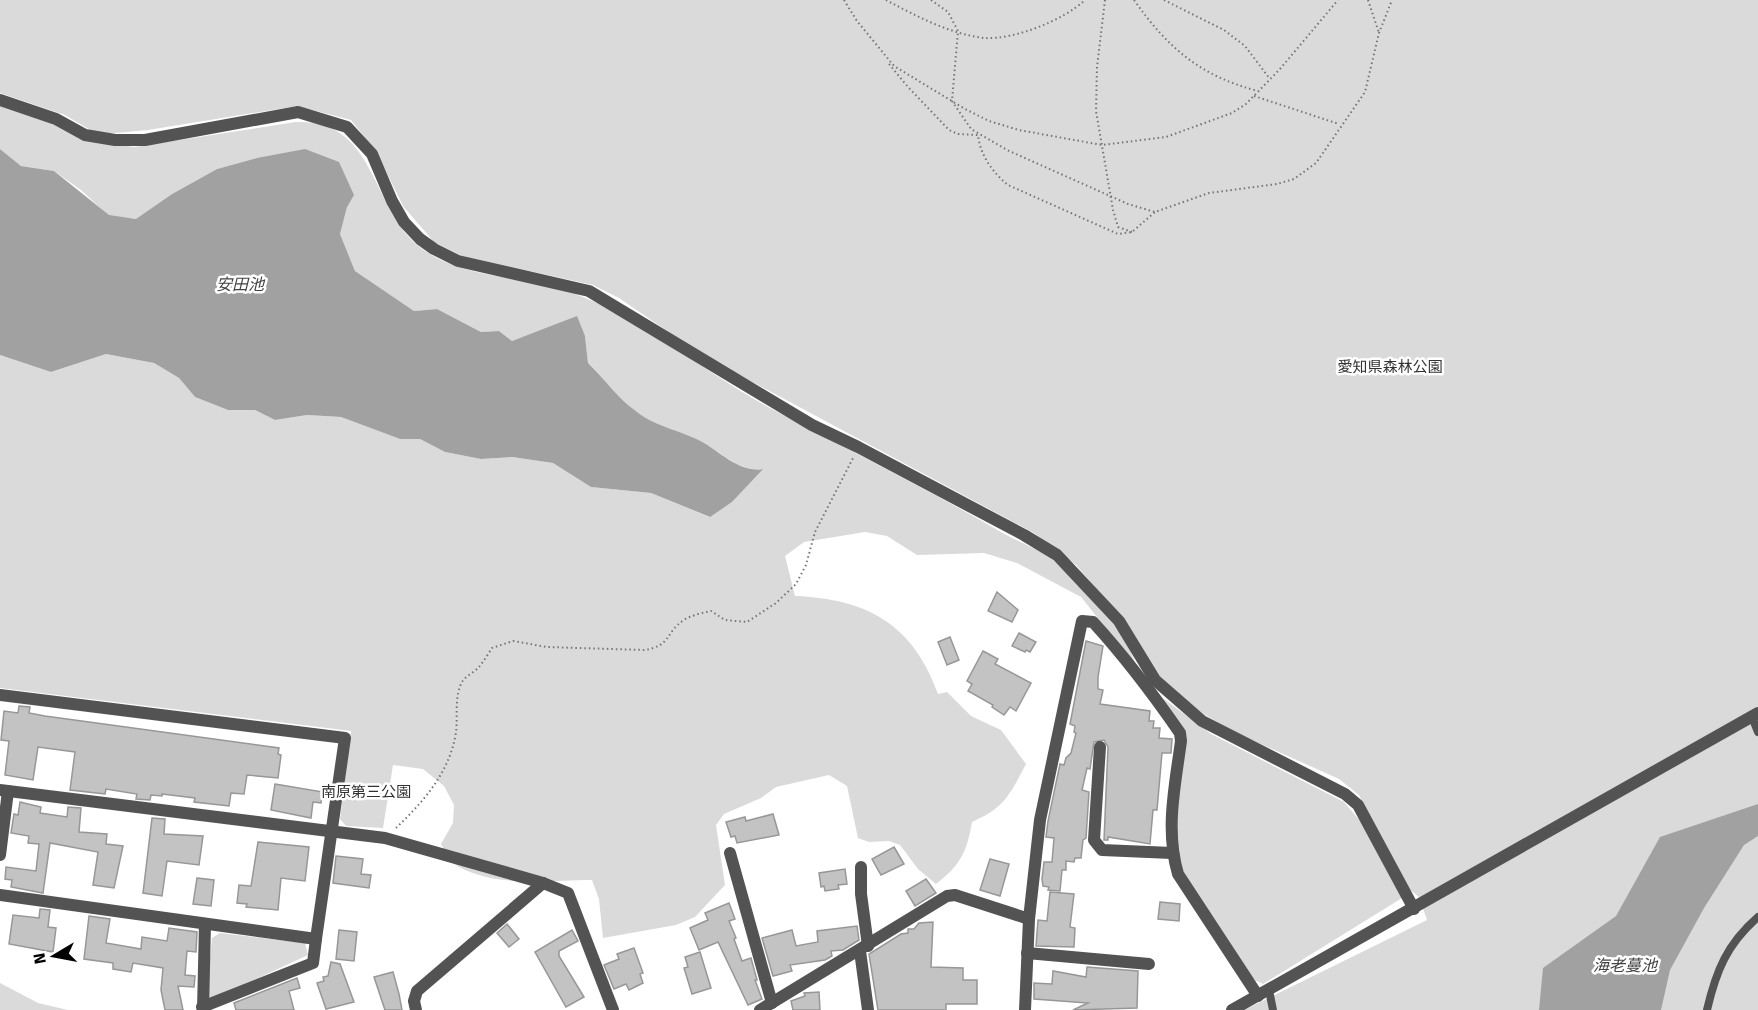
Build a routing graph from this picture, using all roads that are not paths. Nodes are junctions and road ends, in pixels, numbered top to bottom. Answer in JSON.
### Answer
{"nodes":[{"id":1,"x":0,"y":100,"type":"edge"},
{"id":2,"x":1151,"y":683,"type":"junction"},
{"id":3,"x":0,"y":695,"type":"edge"},
{"id":4,"x":1755,"y":715,"type":"edge"},
{"id":5,"x":1758,"y":732,"type":"edge"},
{"id":6,"x":1100,"y":747,"type":"dead end"},
{"id":7,"x":4,"y":791,"type":"edge"},
{"id":8,"x":331,"y":829,"type":"junction"},
{"id":9,"x":730,"y":853,"type":"dead end"},
{"id":10,"x":1172,"y":853,"type":"junction"},
{"id":11,"x":0,"y":855,"type":"edge"},
{"id":12,"x":861,"y":867,"type":"dead end"},
{"id":13,"x":543,"y":883,"type":"junction"},
{"id":14,"x":0,"y":894,"type":"edge"},
{"id":15,"x":1414,"y":909,"type":"junction"},
{"id":16,"x":1758,"y":917,"type":"edge"},
{"id":17,"x":1029,"y":919,"type":"junction"},
{"id":18,"x":205,"y":924,"type":"junction"},
{"id":19,"x":316,"y":939,"type":"junction"},
{"id":20,"x":864,"y":948,"type":"junction"},
{"id":21,"x":1027,"y":953,"type":"junction"},
{"id":22,"x":1149,"y":964,"type":"dead end"},
{"id":23,"x":1263,"y":993,"type":"junction"},
{"id":24,"x":772,"y":1006,"type":"edge"},
{"id":25,"x":202,"y":1009,"type":"edge"},
{"id":26,"x":416,"y":1010,"type":"edge"},
{"id":27,"x":613,"y":1010,"type":"edge"},
{"id":28,"x":868,"y":1010,"type":"edge"},
{"id":29,"x":1025,"y":1010,"type":"edge"},
{"id":30,"x":1232,"y":1010,"type":"edge"},
{"id":31,"x":1273,"y":1010,"type":"edge"},
{"id":32,"x":1707,"y":1010,"type":"edge"}],
"edges":[{"from":1,"to":2,"type":"street"},
{"from":2,"to":10,"type":"street"},
{"from":2,"to":15,"type":"street"},
{"from":2,"to":17,"type":"street"},
{"from":3,"to":8,"type":"street"},
{"from":4,"to":5,"type":"lane"},
{"from":4,"to":15,"type":"street"},
{"from":6,"to":10,"type":"street"},
{"from":7,"to":8,"type":"street"},
{"from":7,"to":11,"type":"street"},
{"from":8,"to":13,"type":"street"},
{"from":8,"to":19,"type":"street"},
{"from":9,"to":24,"type":"street"},
{"from":10,"to":23,"type":"street"},
{"from":12,"to":20,"type":"street"},
{"from":13,"to":26,"type":"street"},
{"from":13,"to":27,"type":"street"},
{"from":14,"to":18,"type":"street"},
{"from":15,"to":23,"type":"street"},
{"from":16,"to":32,"type":"lane"},
{"from":17,"to":20,"type":"street"},
{"from":17,"to":21,"type":"street"},
{"from":18,"to":19,"type":"street"},
{"from":18,"to":25,"type":"street"},
{"from":19,"to":25,"type":"street"},
{"from":20,"to":24,"type":"street"},
{"from":20,"to":28,"type":"street"},
{"from":21,"to":22,"type":"street"},
{"from":21,"to":29,"type":"street"},
{"from":23,"to":30,"type":"street"},
{"from":23,"to":31,"type":"lane"}]}
